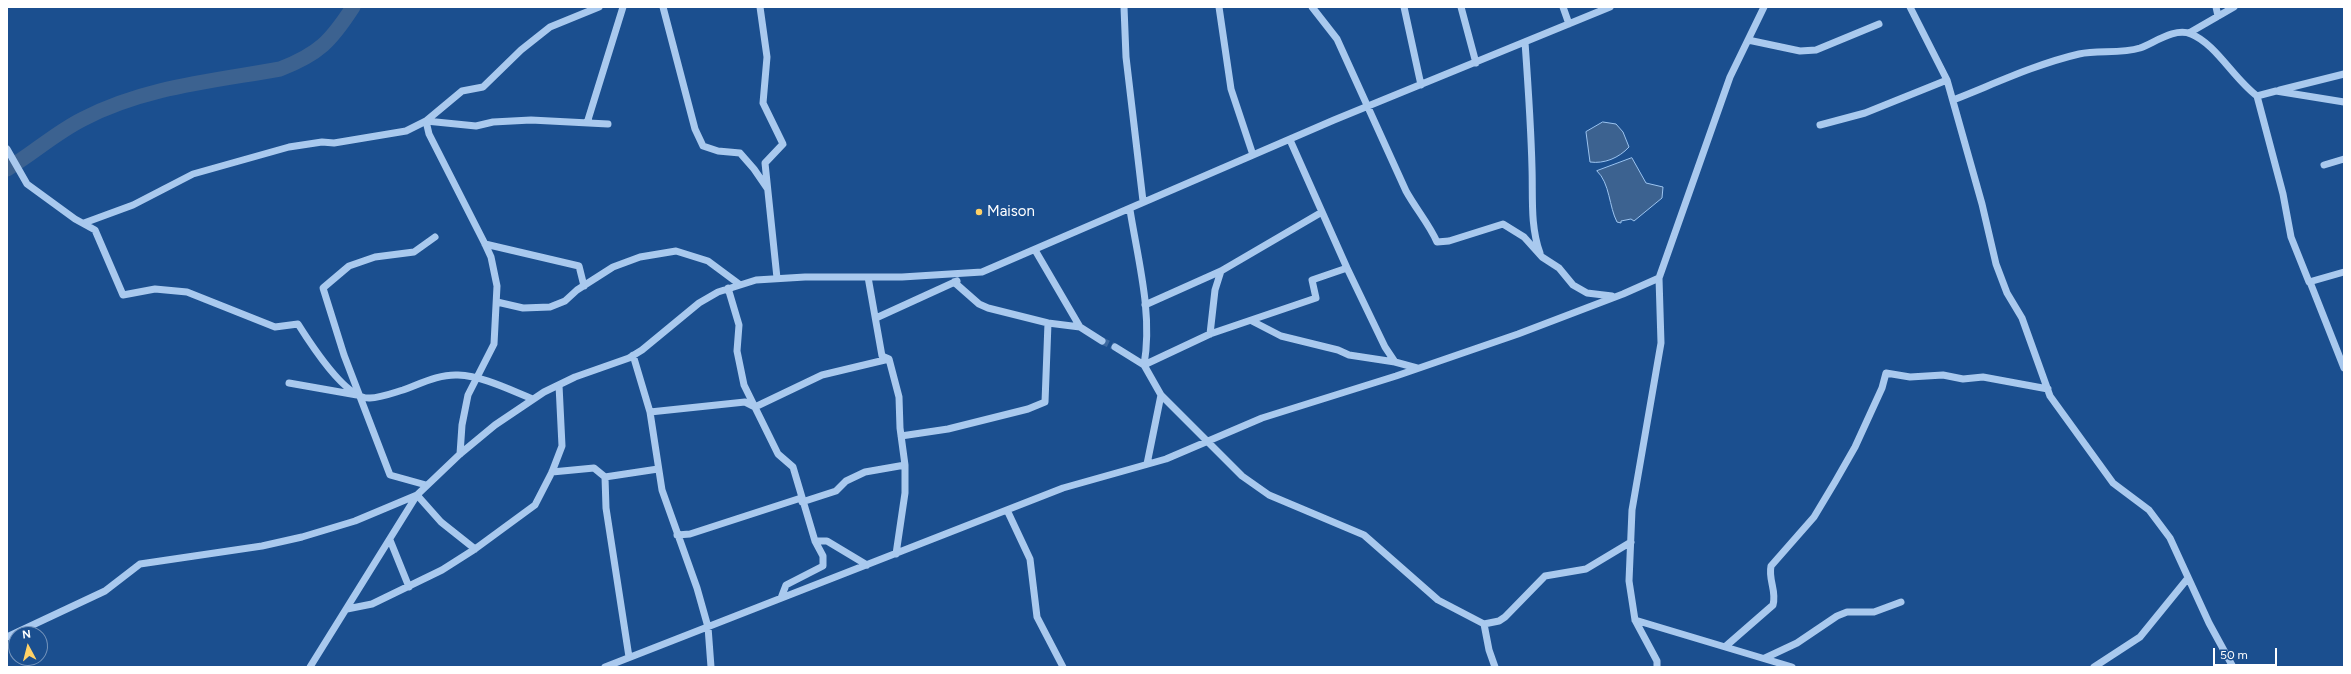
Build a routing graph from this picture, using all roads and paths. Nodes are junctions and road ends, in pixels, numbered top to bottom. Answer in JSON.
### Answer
{"nodes":[{"id":1,"x":599,"y":7,"type":"edge"},
{"id":2,"x":623,"y":7,"type":"edge"},
{"id":3,"x":662,"y":7,"type":"edge"},
{"id":4,"x":760,"y":7,"type":"edge"},
{"id":5,"x":1124,"y":7,"type":"edge"},
{"id":6,"x":1219,"y":7,"type":"edge"},
{"id":7,"x":1312,"y":7,"type":"edge"},
{"id":8,"x":1404,"y":7,"type":"edge"},
{"id":9,"x":1461,"y":7,"type":"edge"},
{"id":10,"x":1562,"y":7,"type":"edge"},
{"id":11,"x":1610,"y":7,"type":"edge"},
{"id":12,"x":1764,"y":7,"type":"edge"},
{"id":13,"x":1910,"y":7,"type":"edge"},
{"id":14,"x":2216,"y":7,"type":"edge"},
{"id":15,"x":2234,"y":7,"type":"edge"},
{"id":16,"x":2218,"y":16,"type":"junction"},
{"id":17,"x":1569,"y":24,"type":"junction"},
{"id":18,"x":1879,"y":24,"type":"dead end"},
{"id":19,"x":2189,"y":33,"type":"junction"},
{"id":20,"x":1748,"y":40,"type":"junction"},
{"id":21,"x":1525,"y":42,"type":"junction"},
{"id":22,"x":1476,"y":63,"type":"junction"},
{"id":23,"x":2344,"y":74,"type":"edge"},
{"id":24,"x":1947,"y":80,"type":"junction"},
{"id":25,"x":1421,"y":85,"type":"junction"},
{"id":26,"x":2276,"y":91,"type":"junction"},
{"id":27,"x":2257,"y":96,"type":"junction"},
{"id":28,"x":1953,"y":100,"type":"junction"},
{"id":29,"x":2344,"y":102,"type":"edge"},
{"id":30,"x":1367,"y":107,"type":"junction"},
{"id":31,"x":426,"y":121,"type":"junction"},
{"id":32,"x":586,"y":123,"type":"junction"},
{"id":33,"x":608,"y":124,"type":"dead end"},
{"id":34,"x":1820,"y":125,"type":"dead end"},
{"id":35,"x":1290,"y":140,"type":"junction"},
{"id":36,"x":7,"y":149,"type":"edge"},
{"id":37,"x":1253,"y":155,"type":"junction"},
{"id":38,"x":2344,"y":159,"type":"edge"},
{"id":39,"x":2324,"y":165,"type":"dead end"},
{"id":40,"x":768,"y":190,"type":"junction"},
{"id":41,"x":1143,"y":202,"type":"junction"},
{"id":42,"x":1130,"y":210,"type":"junction"},
{"id":43,"x":1322,"y":212,"type":"junction"},
{"id":44,"x":84,"y":223,"type":"junction"},
{"id":45,"x":435,"y":236,"type":"dead end"},
{"id":46,"x":485,"y":244,"type":"junction"},
{"id":47,"x":1035,"y":250,"type":"junction"},
{"id":48,"x":1542,"y":257,"type":"junction"},
{"id":49,"x":1347,"y":268,"type":"junction"},
{"id":50,"x":1221,"y":271,"type":"junction"},
{"id":51,"x":2344,"y":272,"type":"edge"},
{"id":52,"x":972,"y":274,"type":"junction"},
{"id":53,"x":868,"y":277,"type":"junction"},
{"id":54,"x":777,"y":278,"type":"junction"},
{"id":55,"x":1660,"y":278,"type":"junction"},
{"id":56,"x":954,"y":282,"type":"junction"},
{"id":57,"x":2310,"y":282,"type":"junction"},
{"id":58,"x":739,"y":284,"type":"junction"},
{"id":59,"x":584,"y":286,"type":"junction"},
{"id":60,"x":728,"y":288,"type":"junction"},
{"id":61,"x":1621,"y":295,"type":"junction"},
{"id":62,"x":497,"y":302,"type":"junction"},
{"id":63,"x":1145,"y":304,"type":"junction"},
{"id":64,"x":876,"y":318,"type":"junction"},
{"id":65,"x":1252,"y":321,"type":"junction"},
{"id":66,"x":1048,"y":323,"type":"junction"},
{"id":67,"x":1080,"y":327,"type":"junction"},
{"id":68,"x":1210,"y":334,"type":"junction"},
{"id":69,"x":1102,"y":341,"type":"tunnel mouth"},
{"id":70,"x":1115,"y":347,"type":"tunnel mouth"},
{"id":71,"x":633,"y":355,"type":"junction"},
{"id":72,"x":888,"y":359,"type":"junction"},
{"id":73,"x":1395,"y":362,"type":"junction"},
{"id":74,"x":1144,"y":366,"type":"junction"},
{"id":75,"x":1418,"y":368,"type":"junction"},
{"id":76,"x":2344,"y":368,"type":"edge"},
{"id":77,"x":475,"y":378,"type":"junction"},
{"id":78,"x":290,"y":383,"type":"dead end"},
{"id":79,"x":559,"y":385,"type":"junction"},
{"id":80,"x":2048,"y":389,"type":"junction"},
{"id":81,"x":1161,"y":395,"type":"junction"},
{"id":82,"x":359,"y":396,"type":"junction"},
{"id":83,"x":533,"y":399,"type":"junction"},
{"id":84,"x":755,"y":407,"type":"junction"},
{"id":85,"x":650,"y":412,"type":"junction"},
{"id":86,"x":901,"y":436,"type":"junction"},
{"id":87,"x":1206,"y":442,"type":"junction"},
{"id":88,"x":460,"y":454,"type":"junction"},
{"id":89,"x":1147,"y":464,"type":"junction"},
{"id":90,"x":905,"y":465,"type":"junction"},
{"id":91,"x":658,"y":469,"type":"junction"},
{"id":92,"x":552,"y":472,"type":"junction"},
{"id":93,"x":605,"y":477,"type":"junction"},
{"id":94,"x":426,"y":485,"type":"junction"},
{"id":95,"x":417,"y":495,"type":"junction"},
{"id":96,"x":802,"y":500,"type":"junction"},
{"id":97,"x":1007,"y":510,"type":"junction"},
{"id":98,"x":677,"y":535,"type":"junction"},
{"id":99,"x":390,"y":540,"type":"junction"},
{"id":100,"x":815,"y":540,"type":"junction"},
{"id":101,"x":1630,"y":542,"type":"junction"},
{"id":102,"x":475,"y":549,"type":"junction"},
{"id":103,"x":896,"y":554,"type":"junction"},
{"id":104,"x":867,"y":565,"type":"junction"},
{"id":105,"x":2188,"y":578,"type":"junction"},
{"id":106,"x":409,"y":587,"type":"junction"},
{"id":107,"x":781,"y":598,"type":"junction"},
{"id":108,"x":1901,"y":602,"type":"dead end"},
{"id":109,"x":347,"y":609,"type":"junction"},
{"id":110,"x":1635,"y":620,"type":"junction"},
{"id":111,"x":1484,"y":624,"type":"junction"},
{"id":112,"x":708,"y":627,"type":"junction"},
{"id":113,"x":7,"y":638,"type":"edge"},
{"id":114,"x":1726,"y":646,"type":"junction"},
{"id":115,"x":629,"y":657,"type":"junction"},
{"id":116,"x":1765,"y":658,"type":"junction"},
{"id":117,"x":310,"y":667,"type":"edge"},
{"id":118,"x":604,"y":667,"type":"edge"},
{"id":119,"x":711,"y":667,"type":"edge"},
{"id":120,"x":1063,"y":667,"type":"edge"},
{"id":121,"x":1495,"y":667,"type":"edge"},
{"id":122,"x":1657,"y":667,"type":"edge"},
{"id":123,"x":1792,"y":667,"type":"edge"},
{"id":124,"x":2094,"y":667,"type":"edge"},
{"id":125,"x":2233,"y":667,"type":"edge"}],
"edges":[{"from":1,"to":31,"type":"street"},
{"from":2,"to":32,"type":"street"},
{"from":3,"to":40,"type":"street"},
{"from":4,"to":40,"type":"street"},
{"from":5,"to":41,"type":"street"},
{"from":6,"to":37,"type":"street"},
{"from":7,"to":30,"type":"street"},
{"from":8,"to":25,"type":"street"},
{"from":9,"to":22,"type":"street"},
{"from":10,"to":17,"type":"street"},
{"from":11,"to":17,"type":"street"},
{"from":12,"to":20,"type":"street"},
{"from":13,"to":24,"type":"street"},
{"from":14,"to":16,"type":"street"},
{"from":15,"to":16,"type":"street"},
{"from":16,"to":19,"type":"street"},
{"from":17,"to":21,"type":"street"},
{"from":18,"to":20,"type":"street"},
{"from":19,"to":27,"type":"street"},
{"from":19,"to":28,"type":"street"},
{"from":20,"to":55,"type":"street"},
{"from":21,"to":22,"type":"street"},
{"from":21,"to":48,"type":"street"},
{"from":22,"to":25,"type":"street"},
{"from":23,"to":26,"type":"street"},
{"from":24,"to":28,"type":"street"},
{"from":24,"to":34,"type":"street"},
{"from":25,"to":30,"type":"street"},
{"from":26,"to":27,"type":"street"},
{"from":26,"to":29,"type":"street"},
{"from":27,"to":57,"type":"street"},
{"from":28,"to":80,"type":"street"},
{"from":30,"to":35,"type":"street"},
{"from":30,"to":48,"type":"street"},
{"from":31,"to":32,"type":"street"},
{"from":31,"to":44,"type":"street"},
{"from":31,"to":46,"type":"street"},
{"from":32,"to":33,"type":"street"},
{"from":35,"to":37,"type":"street"},
{"from":35,"to":43,"type":"street"},
{"from":36,"to":44,"type":"street"},
{"from":37,"to":41,"type":"street"},
{"from":38,"to":39,"type":"street"},
{"from":40,"to":54,"type":"street"},
{"from":41,"to":42,"type":"street"},
{"from":42,"to":47,"type":"street"},
{"from":42,"to":63,"type":"street"},
{"from":43,"to":49,"type":"street"},
{"from":43,"to":50,"type":"street"},
{"from":44,"to":82,"type":"street"},
{"from":45,"to":82,"type":"street"},
{"from":46,"to":59,"type":"street"},
{"from":46,"to":62,"type":"street"},
{"from":47,"to":52,"type":"street"},
{"from":47,"to":67,"type":"street"},
{"from":48,"to":61,"type":"street"},
{"from":49,"to":65,"type":"street"},
{"from":49,"to":73,"type":"street"},
{"from":50,"to":63,"type":"street"},
{"from":50,"to":68,"type":"street"},
{"from":51,"to":57,"type":"street"},
{"from":52,"to":53,"type":"street"},
{"from":52,"to":56,"type":"street"},
{"from":53,"to":54,"type":"street"},
{"from":53,"to":64,"type":"street"},
{"from":54,"to":58,"type":"street"},
{"from":55,"to":61,"type":"street"},
{"from":55,"to":101,"type":"street"},
{"from":56,"to":64,"type":"street"},
{"from":56,"to":66,"type":"street"},
{"from":57,"to":76,"type":"street"},
{"from":58,"to":59,"type":"street"},
{"from":58,"to":60,"type":"street"},
{"from":59,"to":62,"type":"street"},
{"from":60,"to":71,"type":"street"},
{"from":60,"to":84,"type":"street"},
{"from":61,"to":75,"type":"street"},
{"from":62,"to":77,"type":"street"},
{"from":63,"to":74,"type":"street"},
{"from":64,"to":72,"type":"street"},
{"from":65,"to":68,"type":"street"},
{"from":65,"to":73,"type":"street"},
{"from":66,"to":67,"type":"street"},
{"from":66,"to":86,"type":"street"},
{"from":67,"to":69,"type":"street"},
{"from":68,"to":74,"type":"street"},
{"from":70,"to":74,"type":"street"},
{"from":71,"to":79,"type":"street"},
{"from":71,"to":85,"type":"street"},
{"from":72,"to":84,"type":"street"},
{"from":72,"to":86,"type":"street"},
{"from":73,"to":75,"type":"street"},
{"from":74,"to":81,"type":"street"},
{"from":75,"to":87,"type":"street"},
{"from":77,"to":82,"type":"street"},
{"from":77,"to":83,"type":"street"},
{"from":77,"to":88,"type":"street"},
{"from":78,"to":82,"type":"street"},
{"from":79,"to":83,"type":"street"},
{"from":79,"to":92,"type":"street"},
{"from":80,"to":105,"type":"street"},
{"from":80,"to":114,"type":"street"},
{"from":81,"to":87,"type":"street"},
{"from":81,"to":89,"type":"street"},
{"from":82,"to":94,"type":"street"},
{"from":83,"to":88,"type":"street"},
{"from":84,"to":85,"type":"street"},
{"from":84,"to":96,"type":"street"},
{"from":85,"to":91,"type":"street"},
{"from":86,"to":90,"type":"street"},
{"from":87,"to":89,"type":"street"},
{"from":87,"to":111,"type":"street"},
{"from":88,"to":94,"type":"street"},
{"from":89,"to":97,"type":"street"},
{"from":90,"to":96,"type":"street"},
{"from":90,"to":103,"type":"street"},
{"from":91,"to":93,"type":"street"},
{"from":91,"to":98,"type":"street"},
{"from":92,"to":93,"type":"street"},
{"from":92,"to":102,"type":"street"},
{"from":93,"to":115,"type":"street"},
{"from":94,"to":95,"type":"street"},
{"from":95,"to":99,"type":"street"},
{"from":95,"to":102,"type":"street"},
{"from":95,"to":113,"type":"street"},
{"from":96,"to":98,"type":"street"},
{"from":96,"to":100,"type":"street"},
{"from":97,"to":103,"type":"street"},
{"from":97,"to":120,"type":"street"},
{"from":98,"to":112,"type":"street"},
{"from":99,"to":106,"type":"street"},
{"from":99,"to":109,"type":"street"},
{"from":100,"to":104,"type":"street"},
{"from":100,"to":107,"type":"street"},
{"from":101,"to":110,"type":"street"},
{"from":101,"to":111,"type":"street"},
{"from":102,"to":106,"type":"street"},
{"from":103,"to":104,"type":"street"},
{"from":104,"to":107,"type":"street"},
{"from":105,"to":124,"type":"street"},
{"from":105,"to":125,"type":"street"},
{"from":106,"to":109,"type":"street"},
{"from":107,"to":112,"type":"street"},
{"from":108,"to":116,"type":"street"},
{"from":109,"to":117,"type":"street"},
{"from":110,"to":114,"type":"street"},
{"from":110,"to":122,"type":"street"},
{"from":111,"to":121,"type":"street"},
{"from":112,"to":115,"type":"street"},
{"from":112,"to":119,"type":"street"},
{"from":114,"to":116,"type":"street"},
{"from":115,"to":118,"type":"street"},
{"from":116,"to":123,"type":"street"}]}
